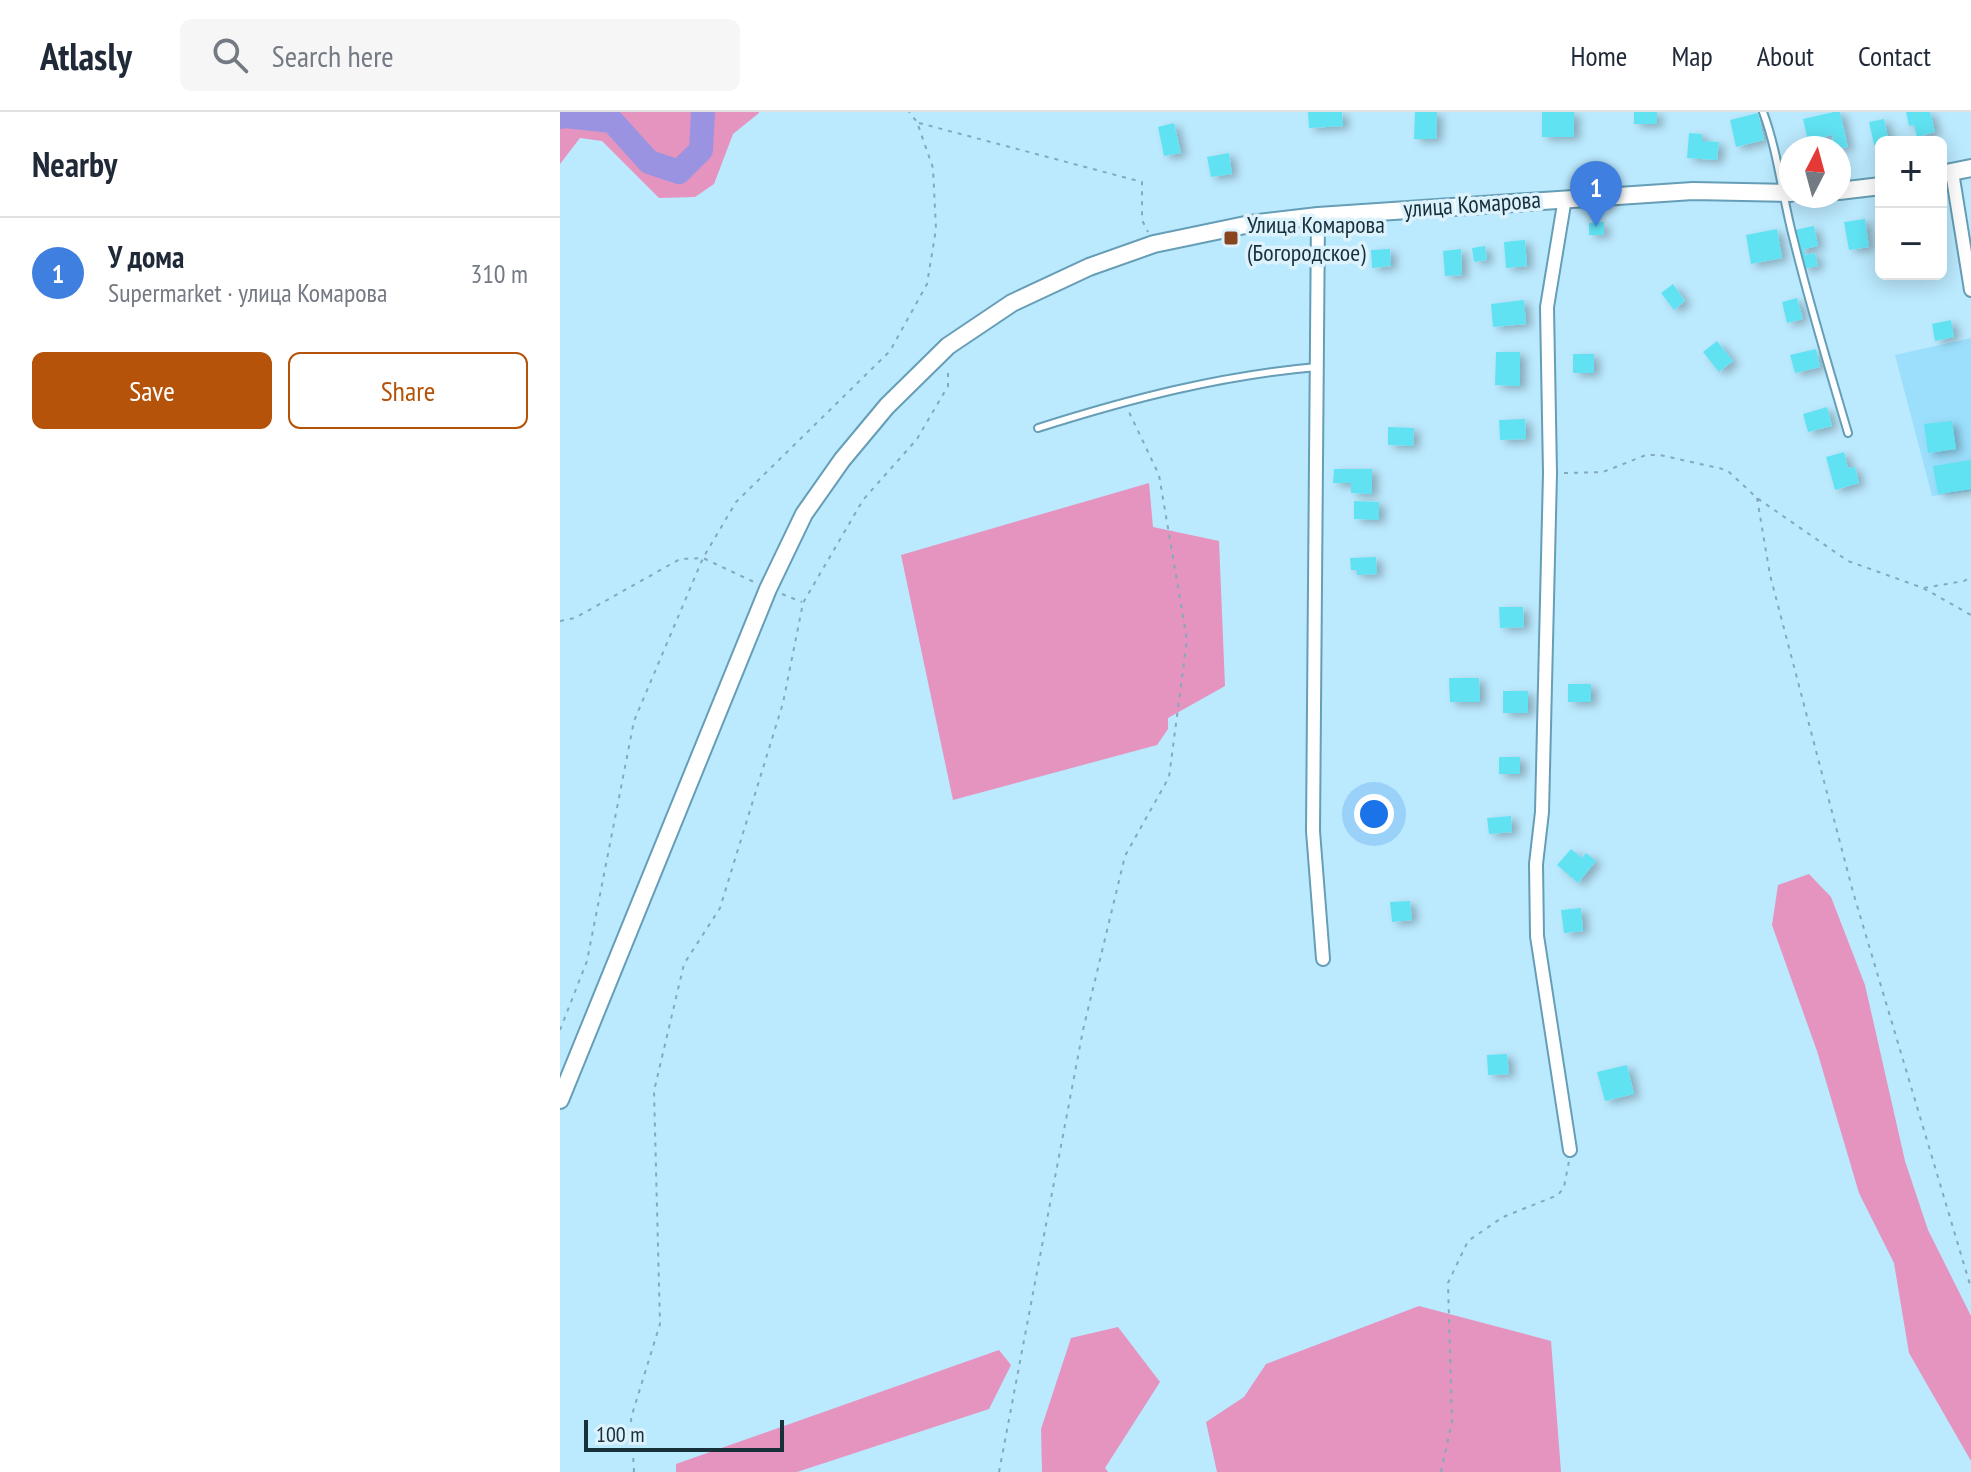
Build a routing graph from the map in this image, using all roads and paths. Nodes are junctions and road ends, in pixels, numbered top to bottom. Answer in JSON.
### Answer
{"nodes":[{"id":1,"x":909,"y":112,"type":"edge"},
{"id":2,"x":1763,"y":112,"type":"edge"},
{"id":3,"x":917,"y":122,"type":"junction"},
{"id":4,"x":1779,"y":163,"type":"edge"},
{"id":5,"x":1971,"y":168,"type":"edge"},
{"id":6,"x":1947,"y":173,"type":"edge"},
{"id":7,"x":1875,"y":187,"type":"edge"},
{"id":8,"x":1851,"y":190,"type":"edge"},
{"id":9,"x":1779,"y":193,"type":"edge"},
{"id":10,"x":1565,"y":198,"type":"junction"},
{"id":11,"x":1790,"y":208,"type":"edge"},
{"id":12,"x":1318,"y":216,"type":"junction"},
{"id":13,"x":1154,"y":244,"type":"junction"},
{"id":14,"x":1971,"y":290,"type":"edge"},
{"id":15,"x":948,"y":346,"type":"junction"},
{"id":16,"x":1317,"y":367,"type":"junction"},
{"id":17,"x":1123,"y":401,"type":"junction"},
{"id":18,"x":1038,"y":428,"type":"dead end"},
{"id":19,"x":1848,"y":433,"type":"dead end"},
{"id":20,"x":1550,"y":473,"type":"junction"},
{"id":21,"x":1757,"y":498,"type":"junction"},
{"id":22,"x":703,"y":558,"type":"junction"},
{"id":23,"x":1971,"y":577,"type":"edge"},
{"id":24,"x":1923,"y":588,"type":"junction"},
{"id":25,"x":768,"y":589,"type":"junction"},
{"id":26,"x":803,"y":603,"type":"junction"},
{"id":27,"x":1971,"y":615,"type":"edge"},
{"id":28,"x":560,"y":621,"type":"edge"},
{"id":29,"x":1323,"y":959,"type":"dead end"},
{"id":30,"x":560,"y":1030,"type":"edge"},
{"id":31,"x":560,"y":1100,"type":"edge"},
{"id":32,"x":1570,"y":1150,"type":"joint"},
{"id":33,"x":1971,"y":1288,"type":"edge"},
{"id":34,"x":634,"y":1472,"type":"edge"},
{"id":35,"x":999,"y":1472,"type":"edge"},
{"id":36,"x":1441,"y":1472,"type":"edge"}],
"edges":[{"from":1,"to":3,"type":"path"},
{"from":2,"to":4,"type":"lane"},
{"from":3,"to":13,"type":"path"},
{"from":3,"to":22,"type":"path"},
{"from":5,"to":6,"type":"street"},
{"from":6,"to":14,"type":"street"},
{"from":7,"to":8,"type":"street"},
{"from":9,"to":10,"type":"street","name":"улица Комарова"},
{"from":10,"to":12,"type":"street","name":"улица Комарова"},
{"from":10,"to":20,"type":"street"},
{"from":11,"to":19,"type":"lane"},
{"from":12,"to":13,"type":"street","name":"улица Комарова"},
{"from":12,"to":16,"type":"street"},
{"from":13,"to":15,"type":"street","name":"улица Комарова"},
{"from":15,"to":25,"type":"street","name":"улица Комарова"},
{"from":15,"to":26,"type":"path"},
{"from":16,"to":17,"type":"lane"},
{"from":16,"to":29,"type":"street"},
{"from":17,"to":18,"type":"lane"},
{"from":17,"to":35,"type":"path"},
{"from":20,"to":21,"type":"path"},
{"from":20,"to":32,"type":"street"},
{"from":21,"to":24,"type":"path"},
{"from":21,"to":33,"type":"path"},
{"from":22,"to":25,"type":"path"},
{"from":22,"to":28,"type":"path"},
{"from":22,"to":30,"type":"path"},
{"from":23,"to":24,"type":"path"},
{"from":24,"to":27,"type":"path"},
{"from":25,"to":26,"type":"path"},
{"from":25,"to":31,"type":"street","name":"улица Комарова"},
{"from":26,"to":34,"type":"path"},
{"from":32,"to":36,"type":"path"}]}
